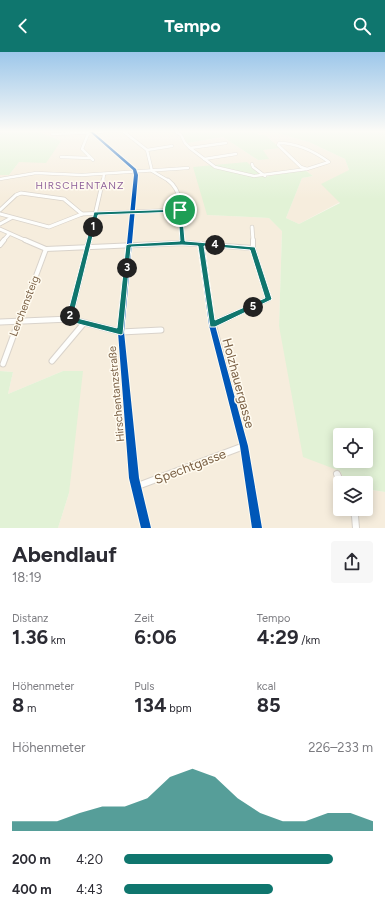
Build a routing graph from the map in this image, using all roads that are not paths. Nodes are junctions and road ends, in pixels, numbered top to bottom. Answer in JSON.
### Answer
{"nodes":[{"id":1,"x":87,"y":154,"type":"edge"},
{"id":2,"x":117,"y":154,"type":"edge"},
{"id":3,"x":148,"y":154,"type":"edge"},
{"id":4,"x":198,"y":154,"type":"edge"},
{"id":5,"x":235,"y":154,"type":"edge"},
{"id":6,"x":288,"y":154,"type":"edge"},
{"id":7,"x":315,"y":154,"type":"edge"},
{"id":8,"x":61,"y":157,"type":"dead end"},
{"id":9,"x":90,"y":158,"type":"junction"},
{"id":10,"x":204,"y":159,"type":"junction"},
{"id":11,"x":93,"y":160,"type":"dead end"},
{"id":12,"x":252,"y":164,"type":"dead end"},
{"id":13,"x":188,"y":168,"type":"dead end"},
{"id":14,"x":306,"y":169,"type":"junction"},
{"id":15,"x":152,"y":171,"type":"junction"},
{"id":16,"x":135,"y":172,"type":"junction"},
{"id":17,"x":104,"y":174,"type":"junction"},
{"id":18,"x":265,"y":176,"type":"junction"},
{"id":19,"x":0,"y":179,"type":"edge"},
{"id":20,"x":0,"y":210,"type":"edge"},
{"id":21,"x":180,"y":210,"type":"junction"},
{"id":22,"x":132,"y":212,"type":"junction"},
{"id":23,"x":96,"y":213,"type":"junction"},
{"id":24,"x":0,"y":214,"type":"edge"},
{"id":25,"x":82,"y":214,"type":"junction"},
{"id":26,"x":11,"y":218,"type":"junction"},
{"id":27,"x":0,"y":224,"type":"edge"},
{"id":28,"x":252,"y":227,"type":"dead end"},
{"id":29,"x":0,"y":229,"type":"edge"},
{"id":30,"x":9,"y":234,"type":"junction"},
{"id":31,"x":182,"y":243,"type":"junction"},
{"id":32,"x":201,"y":244,"type":"junction"},
{"id":33,"x":0,"y":245,"type":"edge"},
{"id":34,"x":129,"y":245,"type":"junction"},
{"id":35,"x":46,"y":248,"type":"junction"},
{"id":36,"x":87,"y":248,"type":"junction"},
{"id":37,"x":252,"y":248,"type":"junction"},
{"id":38,"x":70,"y":319,"type":"junction"},
{"id":39,"x":0,"y":322,"type":"edge"},
{"id":40,"x":18,"y":322,"type":"junction"},
{"id":41,"x":84,"y":323,"type":"junction"},
{"id":42,"x":212,"y":325,"type":"junction"},
{"id":43,"x":161,"y":330,"type":"dead end"},
{"id":44,"x":121,"y":332,"type":"junction"},
{"id":45,"x":52,"y":361,"type":"dead end"},
{"id":46,"x":3,"y":364,"type":"dead end"},
{"id":47,"x":244,"y":446,"type":"junction"},
{"id":48,"x":135,"y":487,"type":"junction"},
{"id":49,"x":356,"y":516,"type":"edge"},
{"id":50,"x":146,"y":528,"type":"edge"},
{"id":51,"x":257,"y":528,"type":"edge"},
{"id":52,"x":356,"y":528,"type":"edge"}],
"edges":[{"from":1,"to":9,"type":"street"},
{"from":2,"to":16,"type":"street"},
{"from":3,"to":15,"type":"street"},
{"from":4,"to":10,"type":"street"},
{"from":5,"to":10,"type":"street"},
{"from":6,"to":14,"type":"street"},
{"from":7,"to":14,"type":"street"},
{"from":8,"to":9,"type":"street"},
{"from":9,"to":11,"type":"street"},
{"from":10,"to":18,"type":"street"},
{"from":12,"to":18,"type":"street"},
{"from":13,"to":15,"type":"street"},
{"from":14,"to":18,"type":"street"},
{"from":15,"to":16,"type":"street"},
{"from":15,"to":21,"type":"street"},
{"from":16,"to":17,"type":"street"},
{"from":16,"to":22,"type":"street","name":"Hirschentanzstraße"},
{"from":17,"to":19,"type":"street"},
{"from":17,"to":23,"type":"street"},
{"from":20,"to":25,"type":"street"},
{"from":21,"to":22,"type":"street"},
{"from":21,"to":31,"type":"street"},
{"from":22,"to":23,"type":"street"},
{"from":22,"to":34,"type":"street","name":"Hirschentanzstraße"},
{"from":23,"to":25,"type":"street"},
{"from":23,"to":36,"type":"street"},
{"from":24,"to":26,"type":"street"},
{"from":25,"to":26,"type":"street"},
{"from":26,"to":27,"type":"street"},
{"from":28,"to":37,"type":"street"},
{"from":29,"to":30,"type":"street"},
{"from":30,"to":33,"type":"street"},
{"from":30,"to":35,"type":"street"},
{"from":31,"to":32,"type":"street"},
{"from":31,"to":34,"type":"street"},
{"from":32,"to":37,"type":"street"},
{"from":32,"to":42,"type":"street","name":"Holzhauergasse"},
{"from":34,"to":36,"type":"street"},
{"from":34,"to":44,"type":"street","name":"Hirschentanzstraße"},
{"from":35,"to":36,"type":"street"},
{"from":35,"to":40,"type":"street","name":"Lerchensteig"},
{"from":36,"to":38,"type":"street"},
{"from":37,"to":42,"type":"street"},
{"from":38,"to":40,"type":"street"},
{"from":38,"to":41,"type":"street"},
{"from":39,"to":40,"type":"street"},
{"from":40,"to":46,"type":"street","name":"Lerchensteig"},
{"from":41,"to":44,"type":"street"},
{"from":41,"to":45,"type":"street"},
{"from":42,"to":47,"type":"street","name":"Holzhauergasse"},
{"from":43,"to":44,"type":"street"},
{"from":44,"to":48,"type":"street","name":"Hirschentanzstraße"},
{"from":47,"to":48,"type":"street","name":"Spechtgasse"},
{"from":47,"to":51,"type":"street","name":"Holzhauergasse"},
{"from":48,"to":50,"type":"street","name":"Hirschentanzstraße"},
{"from":49,"to":52,"type":"street"}]}
